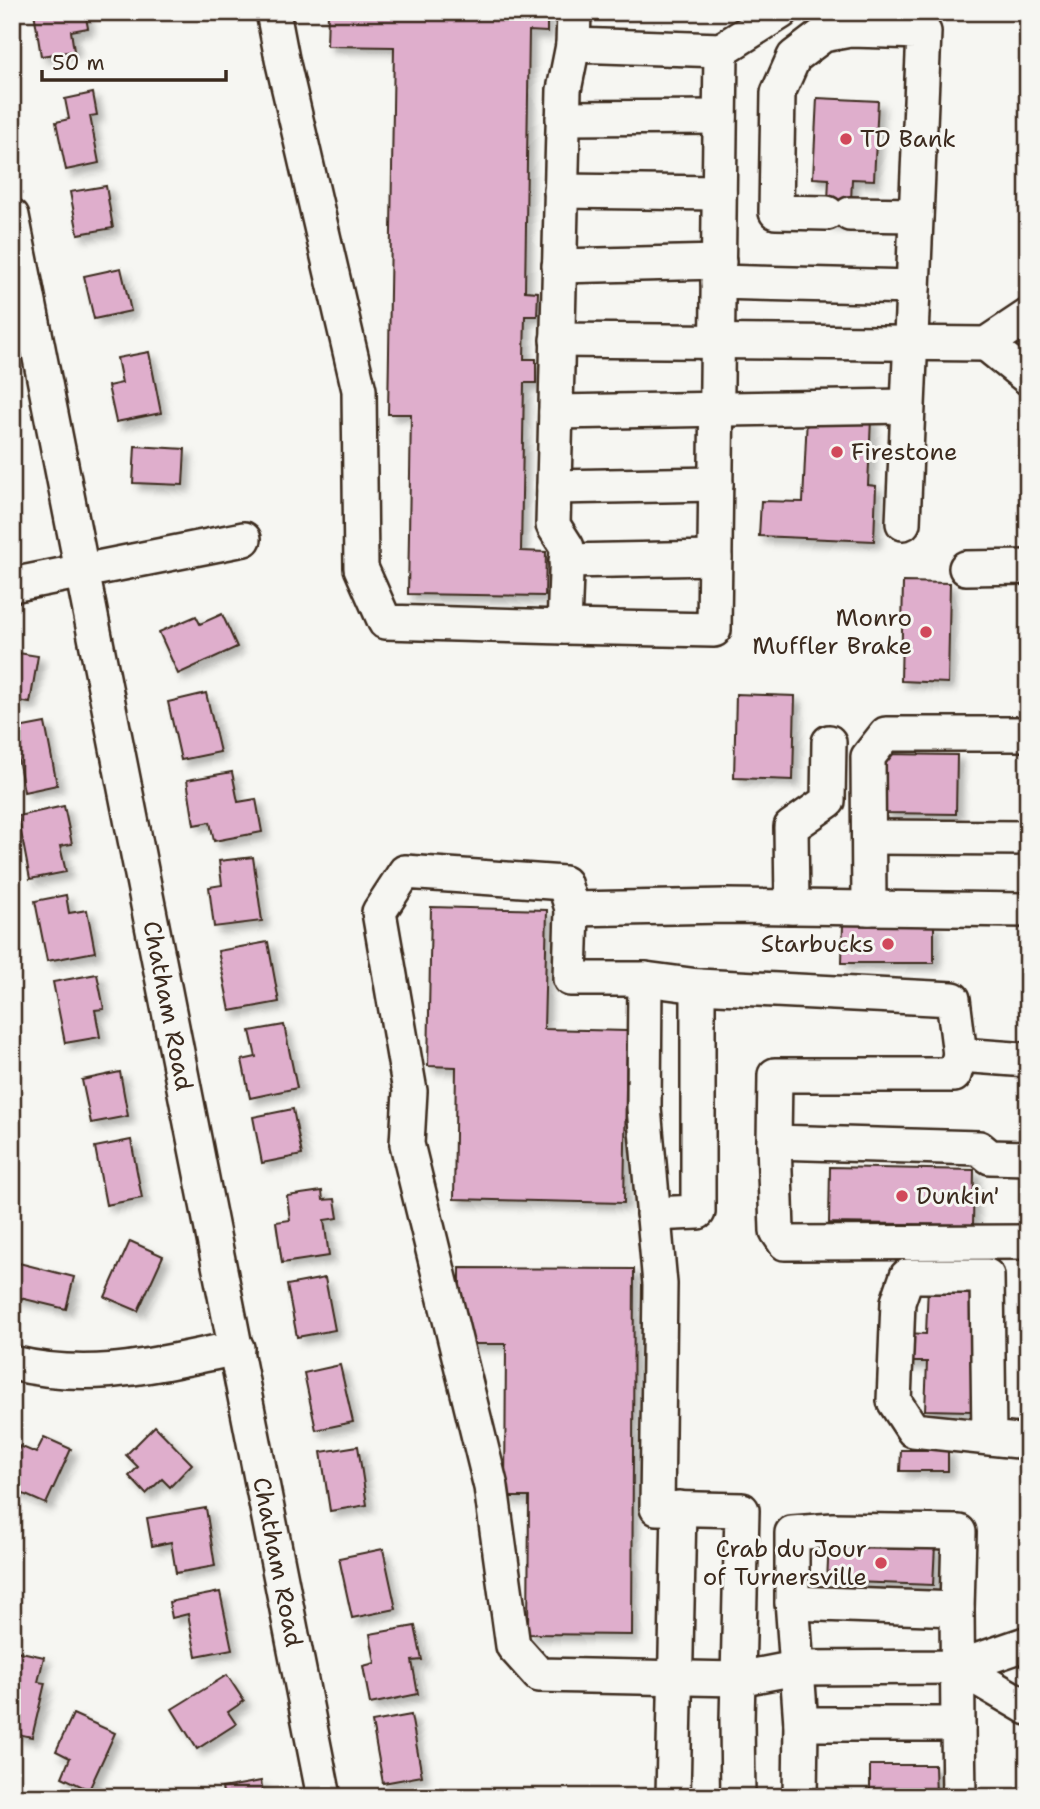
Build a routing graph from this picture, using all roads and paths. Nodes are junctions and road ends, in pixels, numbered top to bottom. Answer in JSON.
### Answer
{"nodes":[{"id":1,"x":274,"y":12,"type":"edge"},
{"id":2,"x":574,"y":12,"type":"edge"},
{"id":3,"x":780,"y":12,"type":"edge"},
{"id":4,"x":850,"y":21,"type":"edge"},
{"id":5,"x":573,"y":45,"type":"junction"},
{"id":6,"x":721,"y":50,"type":"junction"},
{"id":7,"x":720,"y":117,"type":"junction"},
{"id":8,"x":563,"y":118,"type":"junction"},
{"id":9,"x":561,"y":191,"type":"junction"},
{"id":10,"x":719,"y":193,"type":"junction"},
{"id":11,"x":916,"y":215,"type":"junction"},
{"id":12,"x":14,"y":231,"type":"edge"},
{"id":13,"x":559,"y":266,"type":"junction"},
{"id":14,"x":718,"y":272,"type":"junction"},
{"id":15,"x":913,"y":287,"type":"junction"},
{"id":16,"x":1028,"y":316,"type":"edge"},
{"id":17,"x":558,"y":340,"type":"junction"},
{"id":18,"x":717,"y":341,"type":"junction"},
{"id":19,"x":910,"y":343,"type":"junction"},
{"id":20,"x":986,"y":344,"type":"junction"},
{"id":21,"x":1028,"y":378,"type":"edge"},
{"id":22,"x":907,"y":406,"type":"junction"},
{"id":23,"x":717,"y":409,"type":"junction"},
{"id":24,"x":556,"y":412,"type":"junction"},
{"id":25,"x":716,"y":484,"type":"junction"},
{"id":26,"x":554,"y":486,"type":"junction"},
{"id":27,"x":903,"y":523,"type":"dead end"},
{"id":28,"x":244,"y":539,"type":"dead end"},
{"id":29,"x":715,"y":558,"type":"junction"},
{"id":30,"x":566,"y":561,"type":"junction"},
{"id":31,"x":1028,"y":567,"type":"edge"},
{"id":32,"x":965,"y":568,"type":"dead end"},
{"id":33,"x":82,"y":571,"type":"junction"},
{"id":34,"x":12,"y":585,"type":"edge"},
{"id":35,"x":564,"y":627,"type":"junction"},
{"id":36,"x":1028,"y":734,"type":"edge"},
{"id":37,"x":829,"y":743,"type":"dead end"},
{"id":38,"x":869,"y":837,"type":"junction"},
{"id":39,"x":1028,"y":838,"type":"edge"},
{"id":40,"x":792,"y":907,"type":"junction"},
{"id":41,"x":869,"y":908,"type":"junction"},
{"id":42,"x":572,"y":909,"type":"junction"},
{"id":43,"x":1028,"y":910,"type":"edge"},
{"id":44,"x":645,"y":979,"type":"junction"},
{"id":45,"x":698,"y":986,"type":"junction"},
{"id":46,"x":960,"y":1055,"type":"junction"},
{"id":47,"x":1028,"y":1060,"type":"edge"},
{"id":48,"x":774,"y":1142,"type":"junction"},
{"id":49,"x":1028,"y":1158,"type":"edge"},
{"id":50,"x":653,"y":1214,"type":"junction"},
{"id":51,"x":1028,"y":1242,"type":"edge"},
{"id":52,"x":237,"y":1348,"type":"junction"},
{"id":53,"x":12,"y":1363,"type":"edge"},
{"id":54,"x":989,"y":1438,"type":"junction"},
{"id":55,"x":1028,"y":1442,"type":"edge"},
{"id":56,"x":679,"y":1508,"type":"junction"},
{"id":57,"x":792,"y":1604,"type":"junction"},
{"id":58,"x":957,"y":1609,"type":"junction"},
{"id":59,"x":1028,"y":1643,"type":"edge"},
{"id":60,"x":958,"y":1667,"type":"junction"},
{"id":61,"x":796,"y":1668,"type":"junction"},
{"id":62,"x":675,"y":1678,"type":"junction"},
{"id":63,"x":738,"y":1679,"type":"junction"},
{"id":64,"x":1028,"y":1709,"type":"edge"},
{"id":65,"x":801,"y":1724,"type":"junction"},
{"id":66,"x":958,"y":1728,"type":"junction"},
{"id":67,"x":324,"y":1797,"type":"edge"},
{"id":68,"x":673,"y":1797,"type":"edge"},
{"id":69,"x":738,"y":1797,"type":"edge"},
{"id":70,"x":800,"y":1797,"type":"edge"},
{"id":71,"x":959,"y":1797,"type":"edge"}],
"edges":[{"from":1,"to":35,"type":"street"},
{"from":2,"to":5,"type":"street"},
{"from":3,"to":6,"type":"street"},
{"from":4,"to":11,"type":"street"},
{"from":4,"to":11,"type":"street"},
{"from":5,"to":6,"type":"street"},
{"from":5,"to":8,"type":"street"},
{"from":6,"to":7,"type":"street"},
{"from":7,"to":8,"type":"street"},
{"from":7,"to":10,"type":"street"},
{"from":8,"to":9,"type":"street"},
{"from":9,"to":10,"type":"street"},
{"from":9,"to":13,"type":"street"},
{"from":10,"to":14,"type":"street"},
{"from":11,"to":15,"type":"street"},
{"from":12,"to":33,"type":"street","name":"Chatham Road"},
{"from":13,"to":14,"type":"street"},
{"from":13,"to":17,"type":"street"},
{"from":14,"to":15,"type":"street"},
{"from":14,"to":18,"type":"street"},
{"from":15,"to":19,"type":"street"},
{"from":16,"to":20,"type":"street"},
{"from":17,"to":18,"type":"street"},
{"from":17,"to":24,"type":"street"},
{"from":18,"to":19,"type":"street"},
{"from":18,"to":23,"type":"street"},
{"from":19,"to":20,"type":"street"},
{"from":19,"to":22,"type":"street"},
{"from":20,"to":21,"type":"street"},
{"from":22,"to":23,"type":"street"},
{"from":22,"to":27,"type":"street"},
{"from":23,"to":24,"type":"street"},
{"from":23,"to":25,"type":"street"},
{"from":24,"to":26,"type":"street"},
{"from":25,"to":26,"type":"street"},
{"from":25,"to":29,"type":"street"},
{"from":26,"to":30,"type":"street"},
{"from":28,"to":33,"type":"street"},
{"from":29,"to":30,"type":"street"},
{"from":29,"to":35,"type":"street"},
{"from":30,"to":35,"type":"street"},
{"from":31,"to":32,"type":"street"},
{"from":33,"to":34,"type":"street"},
{"from":33,"to":52,"type":"street","name":"Chatham Road"},
{"from":36,"to":38,"type":"street"},
{"from":37,"to":40,"type":"street"},
{"from":38,"to":39,"type":"street"},
{"from":38,"to":41,"type":"street"},
{"from":40,"to":41,"type":"street"},
{"from":40,"to":42,"type":"street"},
{"from":41,"to":43,"type":"street"},
{"from":42,"to":44,"type":"street"},
{"from":42,"to":62,"type":"street"},
{"from":44,"to":45,"type":"street"},
{"from":44,"to":50,"type":"street"},
{"from":45,"to":46,"type":"street"},
{"from":45,"to":50,"type":"street"},
{"from":46,"to":47,"type":"street"},
{"from":46,"to":48,"type":"street"},
{"from":48,"to":49,"type":"street"},
{"from":48,"to":51,"type":"street"},
{"from":50,"to":56,"type":"street"},
{"from":52,"to":53,"type":"street"},
{"from":52,"to":67,"type":"street","name":"Chatham Road"},
{"from":54,"to":54,"type":"street"},
{"from":54,"to":55,"type":"street"},
{"from":56,"to":62,"type":"street"},
{"from":56,"to":63,"type":"street"},
{"from":57,"to":58,"type":"street"},
{"from":57,"to":58,"type":"street"},
{"from":57,"to":61,"type":"street"},
{"from":58,"to":60,"type":"street"},
{"from":59,"to":60,"type":"street"},
{"from":60,"to":61,"type":"street"},
{"from":60,"to":64,"type":"street"},
{"from":60,"to":66,"type":"street"},
{"from":61,"to":63,"type":"street"},
{"from":61,"to":65,"type":"street"},
{"from":62,"to":63,"type":"street"},
{"from":62,"to":68,"type":"street"},
{"from":63,"to":69,"type":"street"},
{"from":65,"to":66,"type":"street"},
{"from":65,"to":70,"type":"street"},
{"from":66,"to":71,"type":"street"}]}
